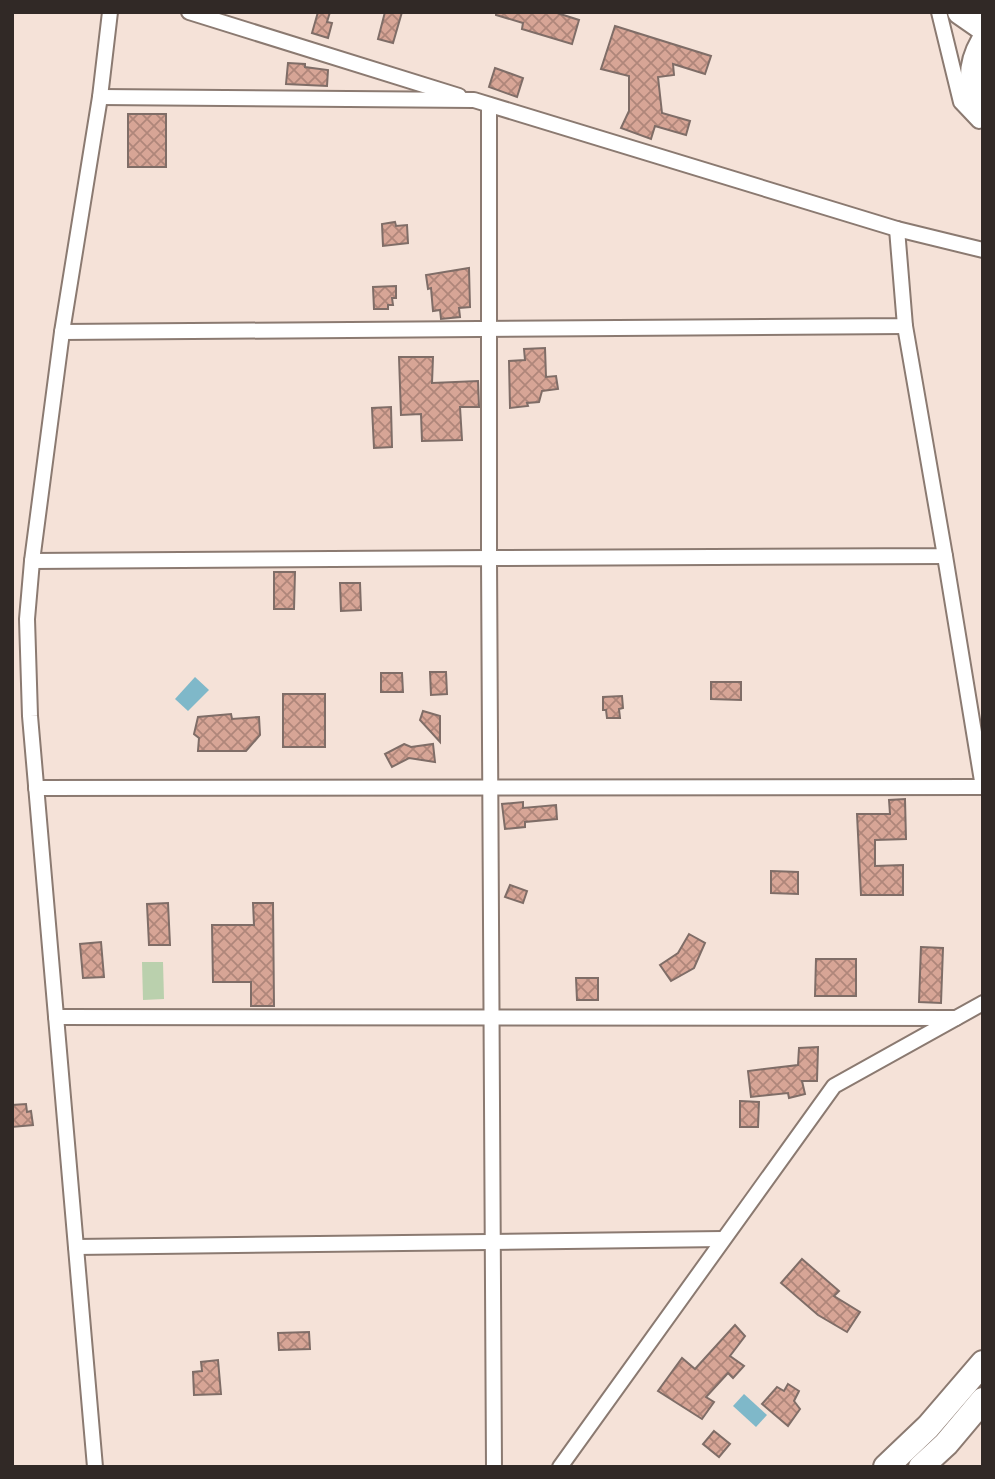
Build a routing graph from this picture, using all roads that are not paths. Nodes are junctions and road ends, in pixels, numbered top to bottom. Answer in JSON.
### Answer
{"nodes":[{"id":1,"x":110,"y":12,"type":"edge"},
{"id":2,"x":189,"y":12,"type":"edge"},
{"id":3,"x":939,"y":12,"type":"edge"},
{"id":4,"x":960,"y":12,"type":"edge"},
{"id":5,"x":983,"y":28,"type":"edge"},
{"id":6,"x":983,"y":42,"type":"edge"},
{"id":7,"x":100,"y":97,"type":"junction"},
{"id":8,"x":474,"y":100,"type":"junction"},
{"id":9,"x":489,"y":105,"type":"junction"},
{"id":10,"x":983,"y":113,"type":"edge"},
{"id":11,"x":983,"y":124,"type":"edge"},
{"id":12,"x":897,"y":229,"type":"junction"},
{"id":13,"x":983,"y":250,"type":"edge"},
{"id":14,"x":905,"y":326,"type":"junction"},
{"id":15,"x":489,"y":329,"type":"junction"},
{"id":16,"x":62,"y":332,"type":"junction"},
{"id":17,"x":945,"y":556,"type":"junction"},
{"id":18,"x":489,"y":558,"type":"junction"},
{"id":19,"x":32,"y":561,"type":"junction"},
{"id":20,"x":983,"y":787,"type":"edge"},
{"id":21,"x":36,"y":788,"type":"junction"},
{"id":22,"x":490,"y":789,"type":"junction"},
{"id":23,"x":983,"y":1003,"type":"edge"},
{"id":24,"x":56,"y":1017,"type":"junction"},
{"id":25,"x":492,"y":1017,"type":"junction"},
{"id":26,"x":956,"y":1018,"type":"junction"},
{"id":27,"x":723,"y":1239,"type":"junction"},
{"id":28,"x":493,"y":1244,"type":"junction"},
{"id":29,"x":76,"y":1247,"type":"junction"},
{"id":30,"x":983,"y":1363,"type":"edge"},
{"id":31,"x":983,"y":1400,"type":"edge"},
{"id":32,"x":94,"y":1467,"type":"edge"},
{"id":33,"x":494,"y":1467,"type":"edge"},
{"id":34,"x":560,"y":1467,"type":"edge"},
{"id":35,"x":886,"y":1467,"type":"edge"},
{"id":36,"x":921,"y":1467,"type":"edge"}],
"edges":[{"from":1,"to":7,"type":"street"},
{"from":2,"to":8,"type":"street"},
{"from":3,"to":11,"type":"street"},
{"from":4,"to":5,"type":"highway"},
{"from":6,"to":10,"type":"highway"},
{"from":7,"to":8,"type":"street"},
{"from":7,"to":16,"type":"street"},
{"from":8,"to":9,"type":"street"},
{"from":9,"to":12,"type":"street"},
{"from":9,"to":15,"type":"street"},
{"from":12,"to":13,"type":"street"},
{"from":12,"to":14,"type":"street"},
{"from":14,"to":15,"type":"street"},
{"from":14,"to":17,"type":"street"},
{"from":15,"to":16,"type":"street"},
{"from":15,"to":18,"type":"street"},
{"from":16,"to":19,"type":"street"},
{"from":17,"to":18,"type":"street"},
{"from":17,"to":20,"type":"street"},
{"from":18,"to":19,"type":"street"},
{"from":18,"to":22,"type":"street"},
{"from":19,"to":21,"type":"street"},
{"from":20,"to":22,"type":"street"},
{"from":21,"to":22,"type":"street"},
{"from":21,"to":24,"type":"street"},
{"from":22,"to":25,"type":"street"},
{"from":23,"to":26,"type":"street"},
{"from":24,"to":25,"type":"street"},
{"from":24,"to":29,"type":"street"},
{"from":25,"to":26,"type":"street"},
{"from":25,"to":28,"type":"street"},
{"from":26,"to":27,"type":"street"},
{"from":27,"to":28,"type":"street"},
{"from":27,"to":34,"type":"street"},
{"from":28,"to":29,"type":"street"},
{"from":28,"to":33,"type":"street"},
{"from":29,"to":32,"type":"street"},
{"from":30,"to":35,"type":"highway"},
{"from":31,"to":36,"type":"highway"}]}
